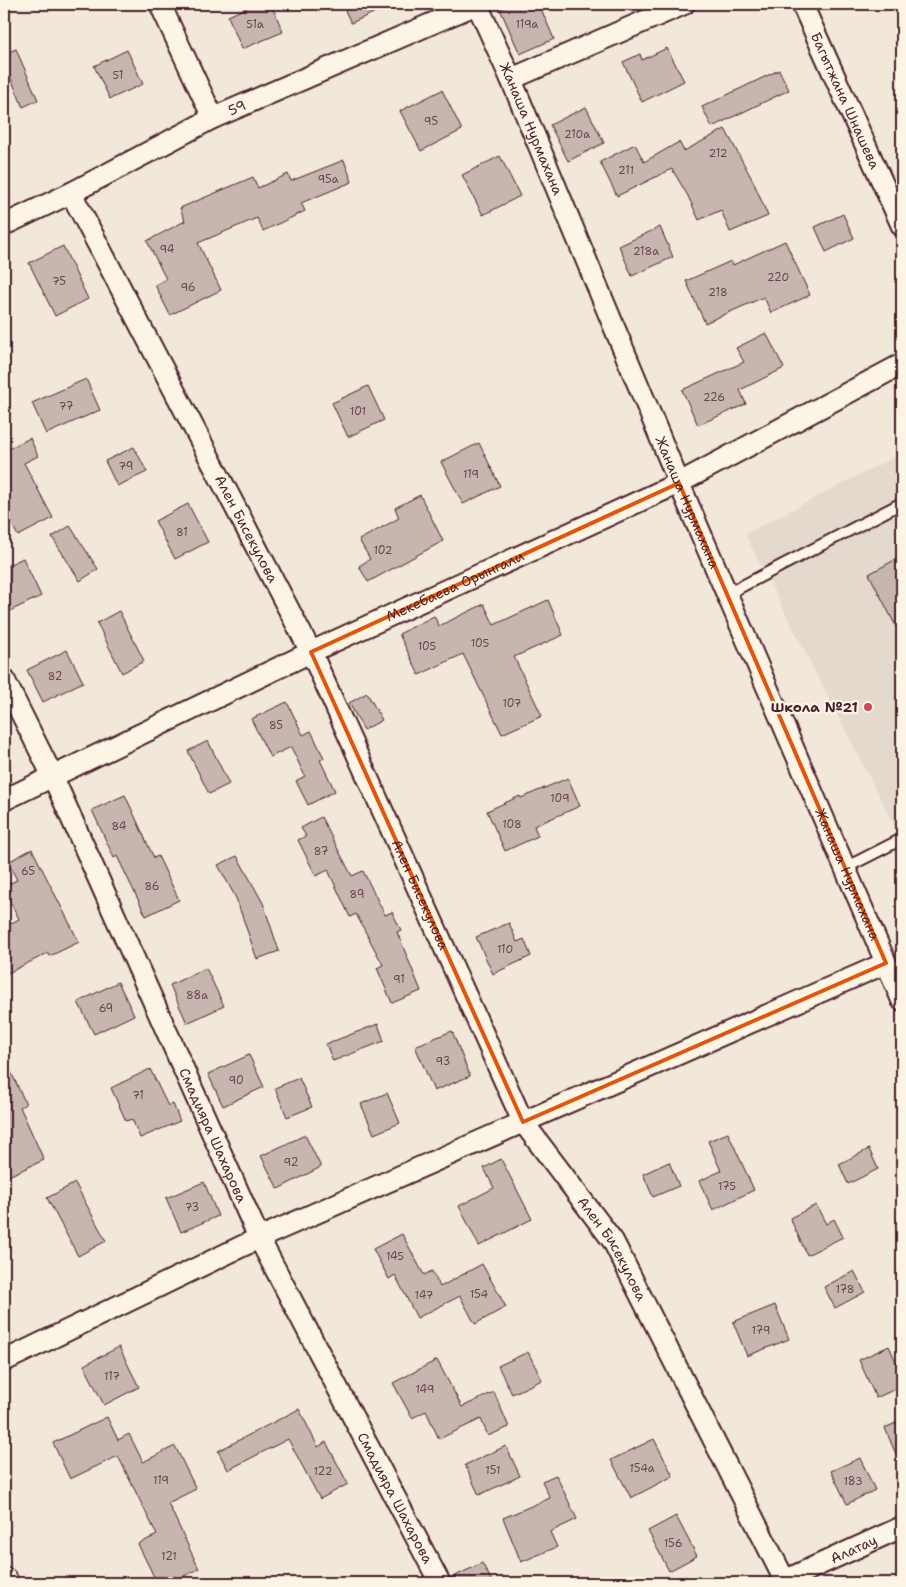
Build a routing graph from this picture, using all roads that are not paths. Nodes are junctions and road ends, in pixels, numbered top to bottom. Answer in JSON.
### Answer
{"nodes":[{"id":1,"x":160,"y":4,"type":"edge"},
{"id":2,"x":477,"y":4,"type":"edge"},
{"id":3,"x":684,"y":4,"type":"edge"},
{"id":4,"x":802,"y":4,"type":"edge"},
{"id":5,"x":511,"y":79,"type":"junction"},
{"id":6,"x":213,"y":118,"type":"junction"},
{"id":7,"x":71,"y":193,"type":"junction"},
{"id":8,"x":4,"y":225,"type":"edge"},
{"id":9,"x":902,"y":226,"type":"edge"},
{"id":10,"x":902,"y":364,"type":"edge"},
{"id":11,"x":679,"y":483,"type":"junction"},
{"id":12,"x":902,"y":502,"type":"edge"},
{"id":13,"x":727,"y":594,"type":"junction"},
{"id":14,"x":311,"y":652,"type":"junction"},
{"id":15,"x":4,"y":679,"type":"edge"},
{"id":16,"x":53,"y":777,"type":"junction"},
{"id":17,"x":4,"y":800,"type":"edge"},
{"id":18,"x":902,"y":839,"type":"edge"},
{"id":19,"x":845,"y":868,"type":"junction"},
{"id":20,"x":886,"y":963,"type":"junction"},
{"id":21,"x":902,"y":1000,"type":"edge"},
{"id":22,"x":523,"y":1122,"type":"junction"},
{"id":23,"x":259,"y":1238,"type":"junction"},
{"id":24,"x":4,"y":1361,"type":"edge"},
{"id":25,"x":902,"y":1527,"type":"edge"},
{"id":26,"x":783,"y":1582,"type":"edge"},
{"id":27,"x":440,"y":1583,"type":"edge"}],
"edges":[{"from":1,"to":6,"type":"street"},
{"from":2,"to":5,"type":"street","name":"Жанаша Нурмахана"},
{"from":2,"to":6,"type":"street","name":"59"},
{"from":3,"to":5,"type":"street"},
{"from":4,"to":9,"type":"street","name":"Багытжана Шнашева"},
{"from":5,"to":11,"type":"street","name":"Жанаша Нурмахана"},
{"from":6,"to":7,"type":"street","name":"59"},
{"from":7,"to":8,"type":"street","name":"59"},
{"from":7,"to":14,"type":"street","name":"Ален Бисекулова"},
{"from":10,"to":11,"type":"street","name":"Мекебаева Орынгали"},
{"from":11,"to":13,"type":"street","name":"Жанаша Нурмахана"},
{"from":11,"to":14,"type":"street","name":"Мекебаева Орынгали"},
{"from":12,"to":13,"type":"lane"},
{"from":13,"to":19,"type":"street","name":"Жанаша Нурмахана"},
{"from":14,"to":16,"type":"street","name":"Мекебаева Орынгали"},
{"from":14,"to":22,"type":"street","name":"Ален Бисекулова"},
{"from":15,"to":16,"type":"street","name":"Смадияра Шахарова"},
{"from":16,"to":17,"type":"street","name":"Мекебаева Орынгали"},
{"from":16,"to":23,"type":"street","name":"Смадияра Шахарова"},
{"from":18,"to":19,"type":"lane"},
{"from":19,"to":20,"type":"street","name":"Жанаша Нурмахана"},
{"from":20,"to":21,"type":"street","name":"Жанаша Нурмахана"},
{"from":20,"to":22,"type":"street"},
{"from":22,"to":23,"type":"street"},
{"from":22,"to":26,"type":"street","name":"Ален Бисекулова"},
{"from":23,"to":24,"type":"street"},
{"from":23,"to":27,"type":"street","name":"Смадияра Шахарова"},
{"from":25,"to":26,"type":"street","name":"Алатау"}]}
